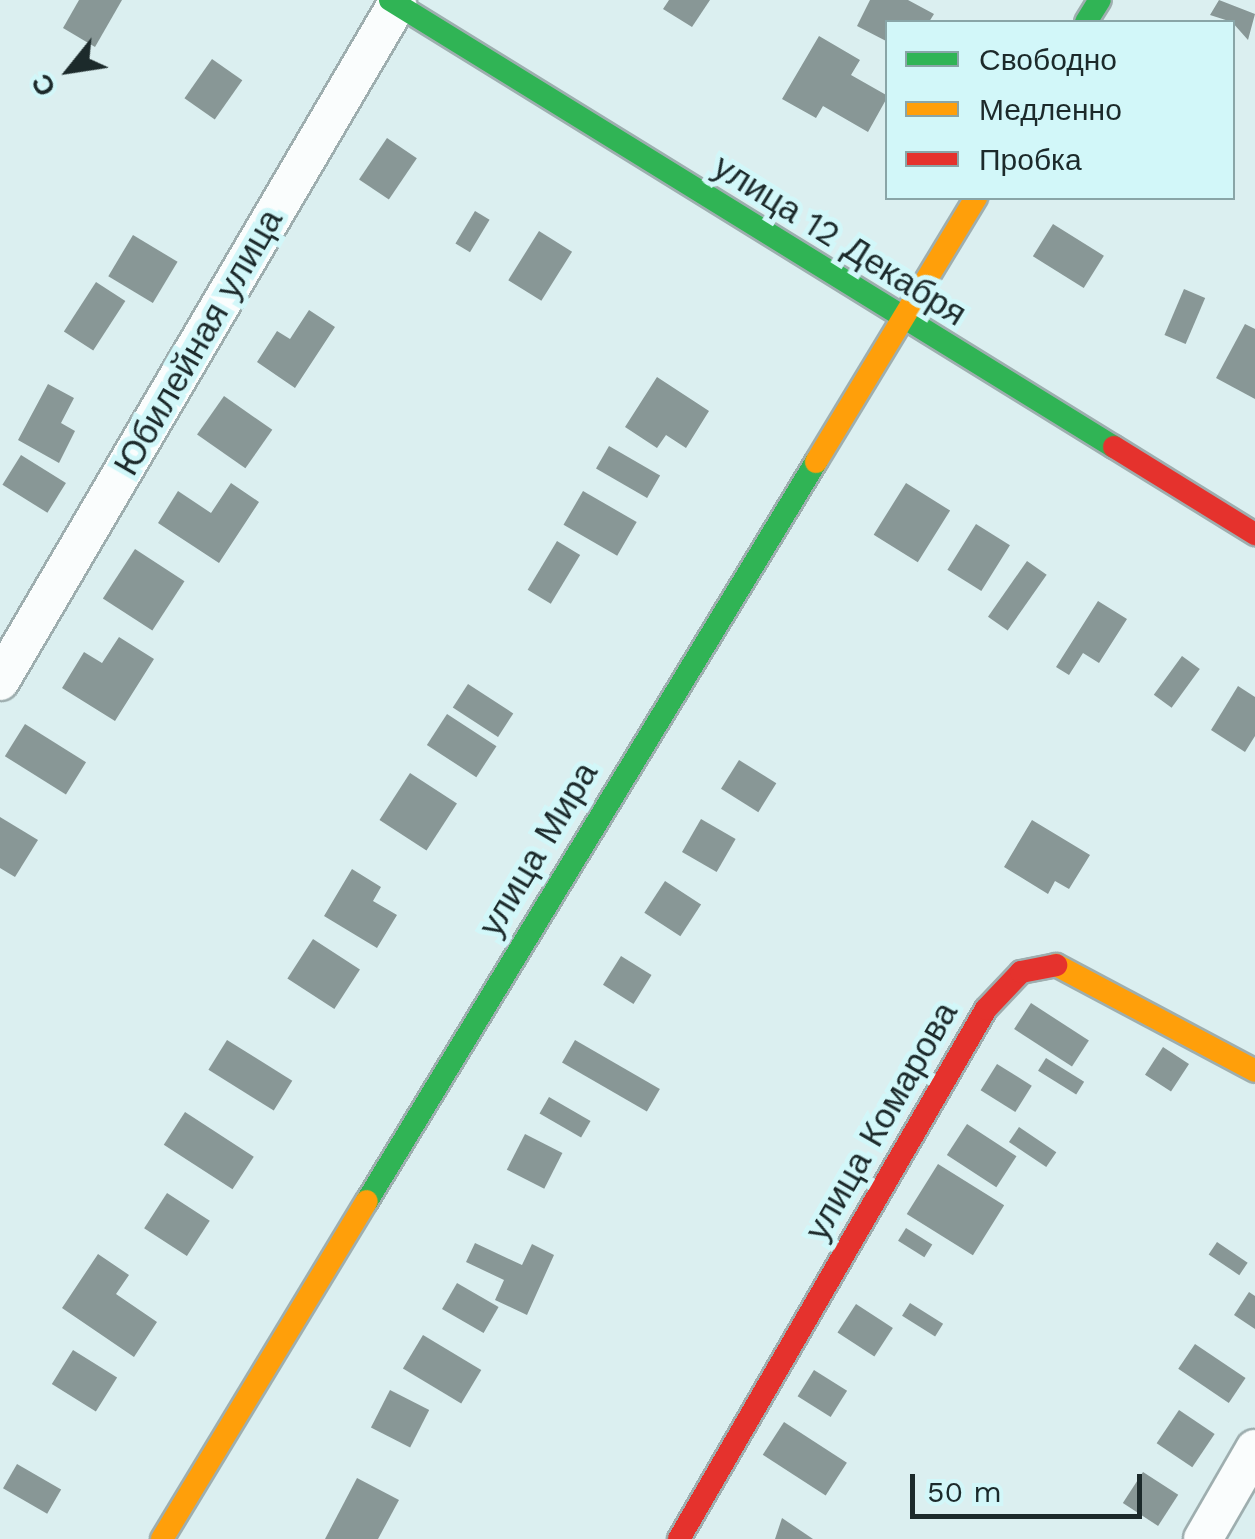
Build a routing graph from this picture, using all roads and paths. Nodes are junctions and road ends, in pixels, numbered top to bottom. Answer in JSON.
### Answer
{"nodes":[{"id":1,"x":394,"y":2,"type":"edge"},
{"id":2,"x":975,"y":200,"type":"edge"},
{"id":3,"x":900,"y":320,"type":"junction"},
{"id":4,"x":1255,"y":534,"type":"edge"},
{"id":5,"x":0,"y":681,"type":"edge"},
{"id":6,"x":1255,"y":1071,"type":"edge"},
{"id":7,"x":1255,"y":1449,"type":"edge"},
{"id":8,"x":162,"y":1539,"type":"edge"},
{"id":9,"x":678,"y":1539,"type":"edge"},
{"id":10,"x":1203,"y":1539,"type":"edge"}],
"edges":[{"from":1,"to":3,"type":"street","name":"улица 12 Декабря"},
{"from":1,"to":5,"type":"street","name":"Юбилейная улица"},
{"from":2,"to":3,"type":"street","name":"улица Мира"},
{"from":3,"to":4,"type":"street","name":"улица 12 Декабря"},
{"from":3,"to":8,"type":"street","name":"улица Мира"},
{"from":6,"to":9,"type":"street","name":"улица Комарова"},
{"from":7,"to":10,"type":"street"}]}
